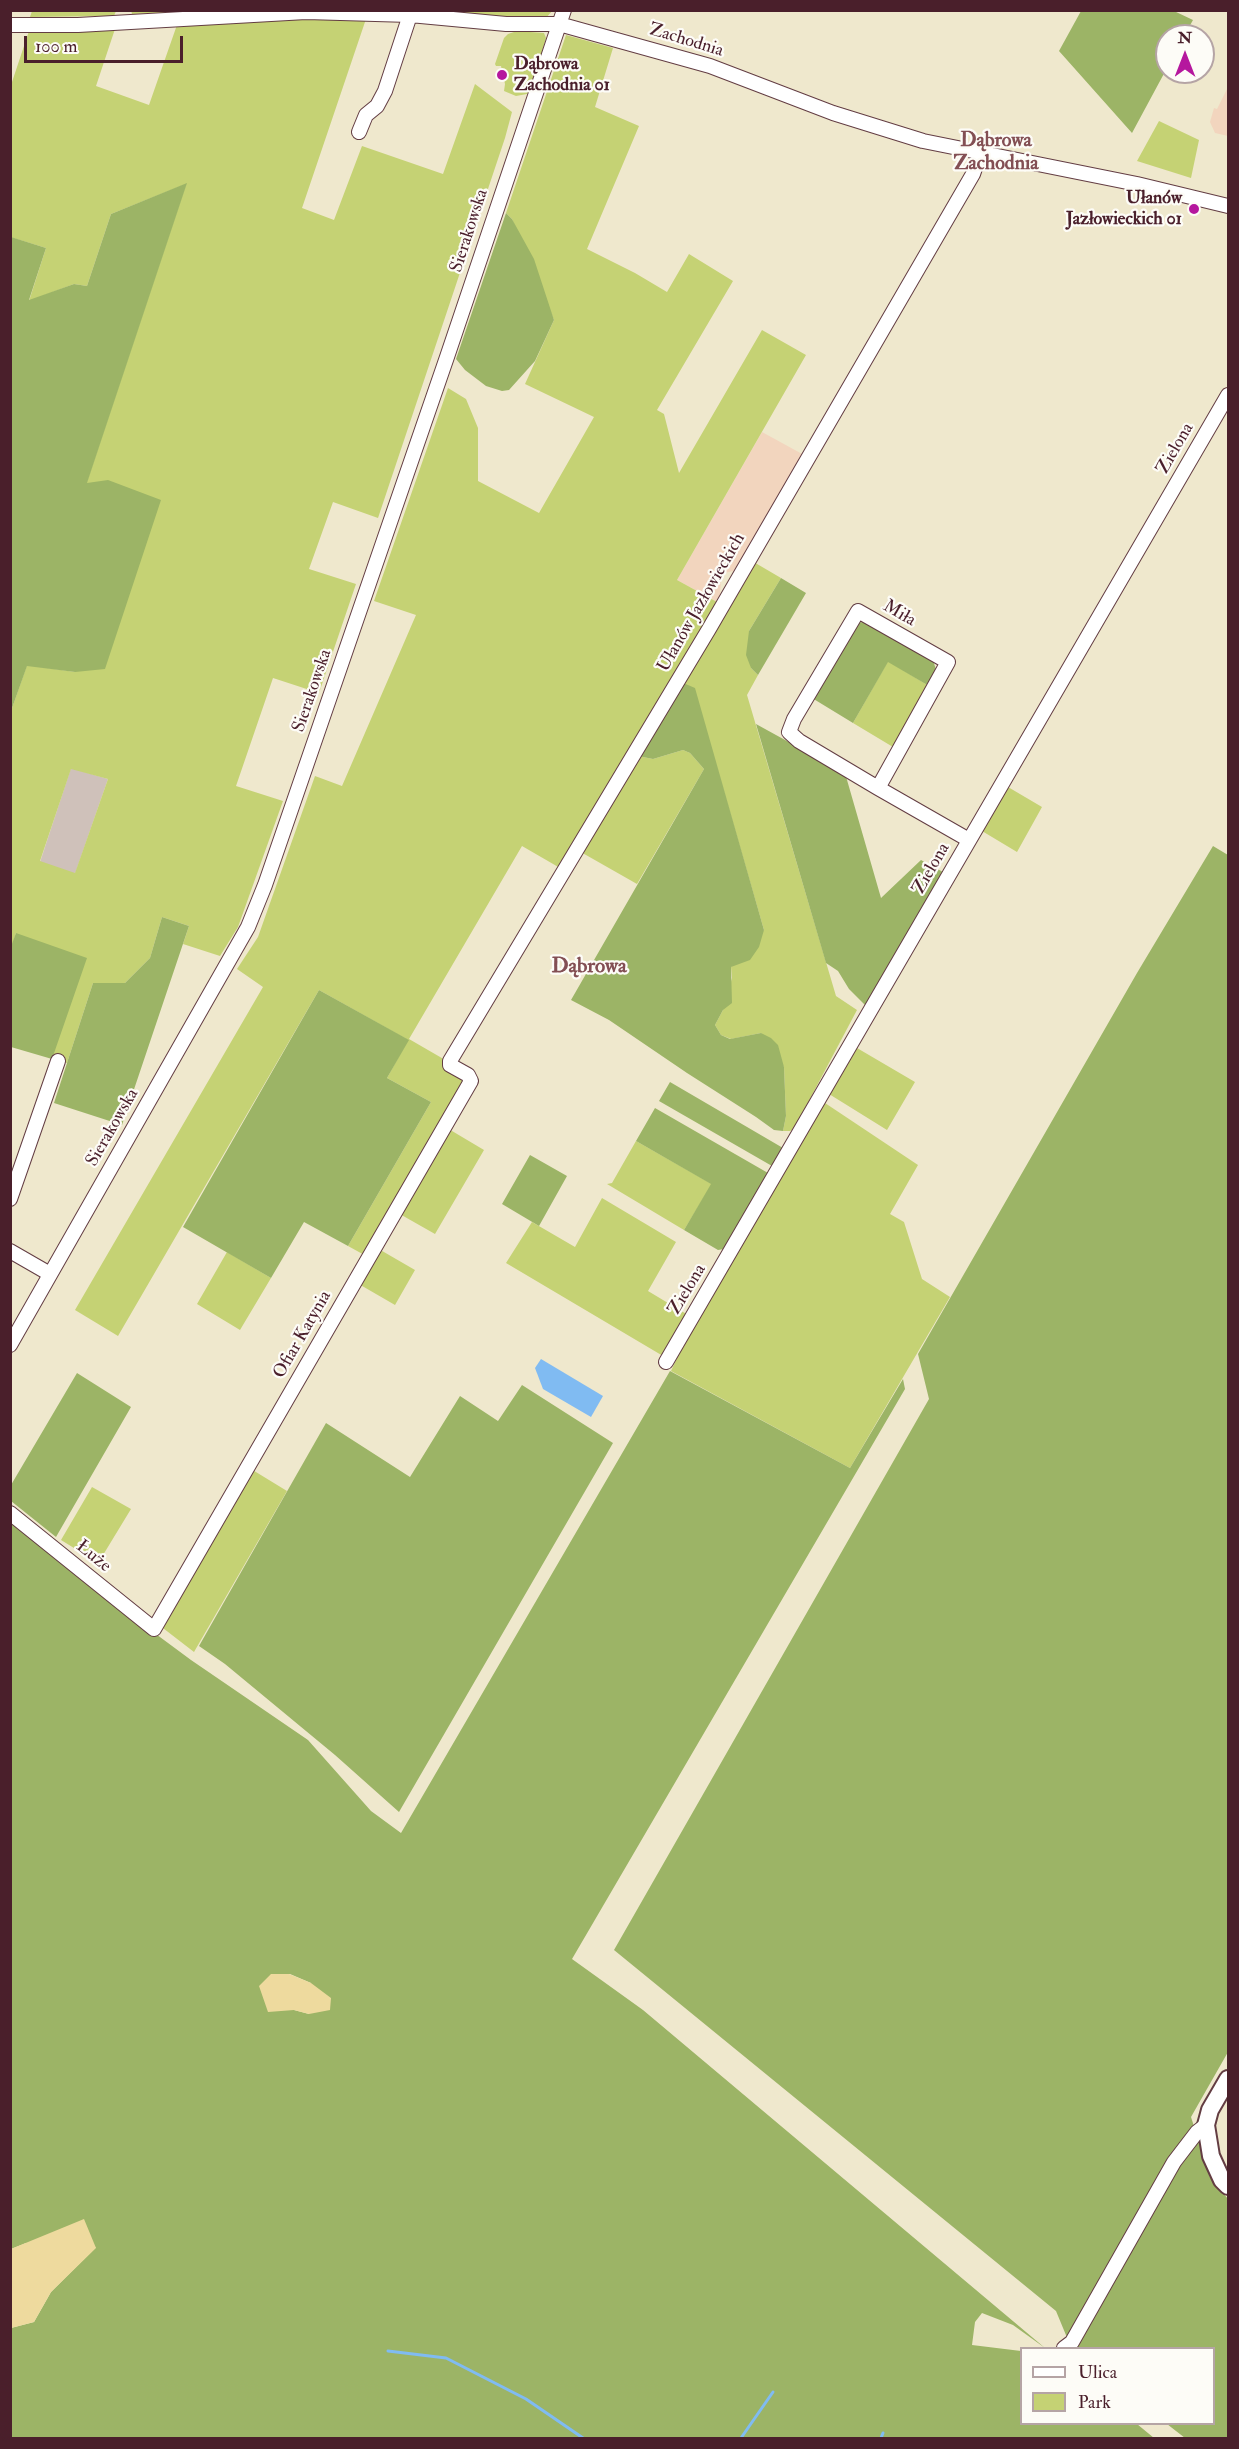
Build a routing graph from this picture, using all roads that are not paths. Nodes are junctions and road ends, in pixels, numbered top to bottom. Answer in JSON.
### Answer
{"nodes":[{"id":1,"x":410,"y":15,"type":"junction"},
{"id":2,"x":561,"y":17,"type":"edge"},
{"id":3,"x":10,"y":25,"type":"edge"},
{"id":4,"x":359,"y":132,"type":"dead end"},
{"id":5,"x":980,"y":154,"type":"junction"},
{"id":6,"x":1228,"y":206,"type":"edge"},
{"id":7,"x":1228,"y":394,"type":"edge"},
{"id":8,"x":878,"y":788,"type":"junction"},
{"id":9,"x":969,"y":840,"type":"junction"},
{"id":10,"x":58,"y":1060,"type":"dead end"},
{"id":11,"x":452,"y":1066,"type":"joint"},
{"id":12,"x":10,"y":1199,"type":"edge"},
{"id":13,"x":10,"y":1251,"type":"edge"},
{"id":14,"x":50,"y":1274,"type":"junction"},
{"id":15,"x":10,"y":1345,"type":"edge"},
{"id":16,"x":666,"y":1362,"type":"dead end"},
{"id":17,"x":10,"y":1513,"type":"edge"},
{"id":18,"x":154,"y":1629,"type":"joint"},
{"id":19,"x":1228,"y":2079,"type":"edge"},
{"id":20,"x":1206,"y":2125,"type":"junction"},
{"id":21,"x":1228,"y":2186,"type":"edge"},
{"id":22,"x":1066,"y":2347,"type":"edge"}],
"edges":[{"from":1,"to":2,"type":"street","name":"Zachodnia"},
{"from":1,"to":3,"type":"street","name":"Zachodnia"},
{"from":1,"to":4,"type":"street"},
{"from":2,"to":5,"type":"street","name":"Zachodnia"},
{"from":2,"to":14,"type":"street","name":"Sierakowska"},
{"from":5,"to":6,"type":"street","name":"Zachodnia"},
{"from":5,"to":11,"type":"street","name":"Ułanów Jazłowieckich"},
{"from":7,"to":9,"type":"street","name":"Zielona"},
{"from":8,"to":8,"type":"street","name":"Miła"},
{"from":8,"to":9,"type":"street","name":"Miła"},
{"from":9,"to":16,"type":"street","name":"Zielona"},
{"from":10,"to":12,"type":"street"},
{"from":11,"to":18,"type":"street","name":"Ofiar Katynia"},
{"from":13,"to":14,"type":"street"},
{"from":14,"to":15,"type":"street","name":"Sierakowska"},
{"from":17,"to":18,"type":"street","name":"Łuże"},
{"from":19,"to":20,"type":"main road"},
{"from":20,"to":21,"type":"main road"},
{"from":20,"to":22,"type":"street"}]}
